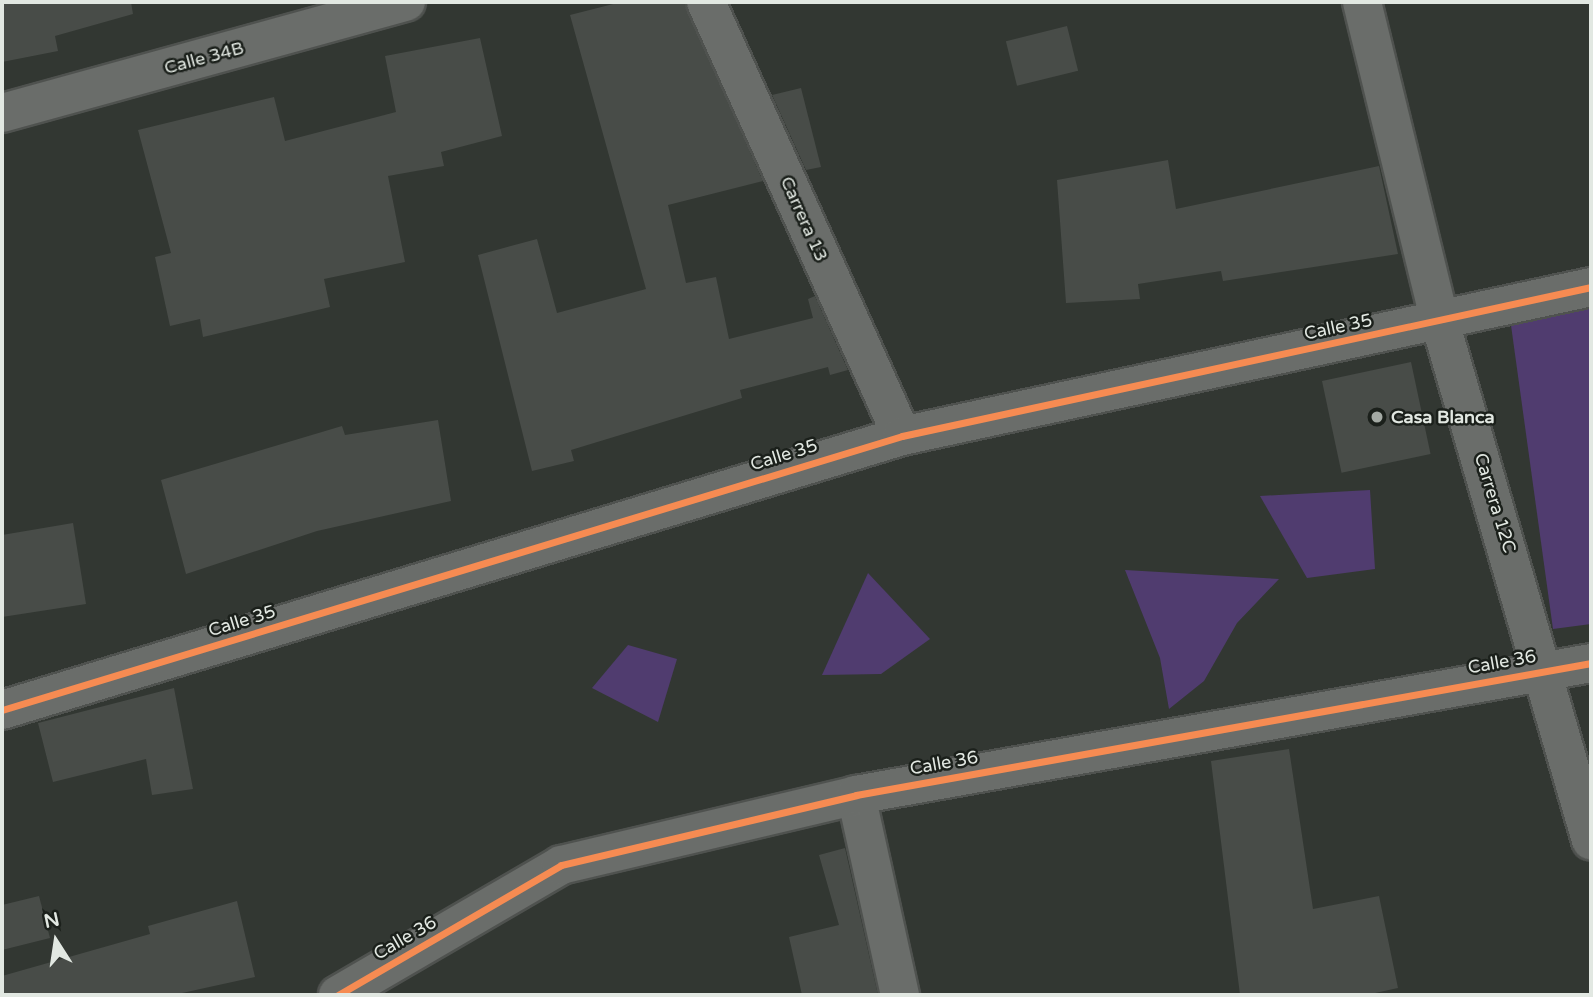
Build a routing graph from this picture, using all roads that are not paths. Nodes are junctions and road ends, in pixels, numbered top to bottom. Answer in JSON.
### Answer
{"nodes":[{"id":1,"x":706,"y":2,"type":"edge"},
{"id":2,"x":1362,"y":2,"type":"edge"},
{"id":3,"x":392,"y":4,"type":"edge"},
{"id":4,"x":2,"y":113,"type":"edge"},
{"id":5,"x":1591,"y":287,"type":"edge"},
{"id":6,"x":1440,"y":322,"type":"junction"},
{"id":7,"x":902,"y":436,"type":"junction"},
{"id":8,"x":1591,"y":663,"type":"edge"},
{"id":9,"x":1546,"y":670,"type":"junction"},
{"id":10,"x":2,"y":710,"type":"edge"},
{"id":11,"x":856,"y":795,"type":"junction"},
{"id":12,"x":1591,"y":840,"type":"edge"},
{"id":13,"x":338,"y":995,"type":"edge"},
{"id":14,"x":900,"y":995,"type":"edge"}],
"edges":[{"from":1,"to":7,"type":"street","name":"Carrera 13"},
{"from":2,"to":6,"type":"street","name":"Carrera 12C"},
{"from":3,"to":4,"type":"street","name":"Calle 34B"},
{"from":5,"to":6,"type":"street","name":"Calle 35"},
{"from":6,"to":7,"type":"street","name":"Calle 35"},
{"from":6,"to":9,"type":"street","name":"Carrera 12C"},
{"from":7,"to":10,"type":"street","name":"Calle 35"},
{"from":8,"to":9,"type":"street","name":"Calle 36"},
{"from":9,"to":11,"type":"street","name":"Calle 36"},
{"from":9,"to":12,"type":"street","name":"Carrera 12C"},
{"from":11,"to":13,"type":"street","name":"Calle 36"},
{"from":11,"to":14,"type":"street"}]}
